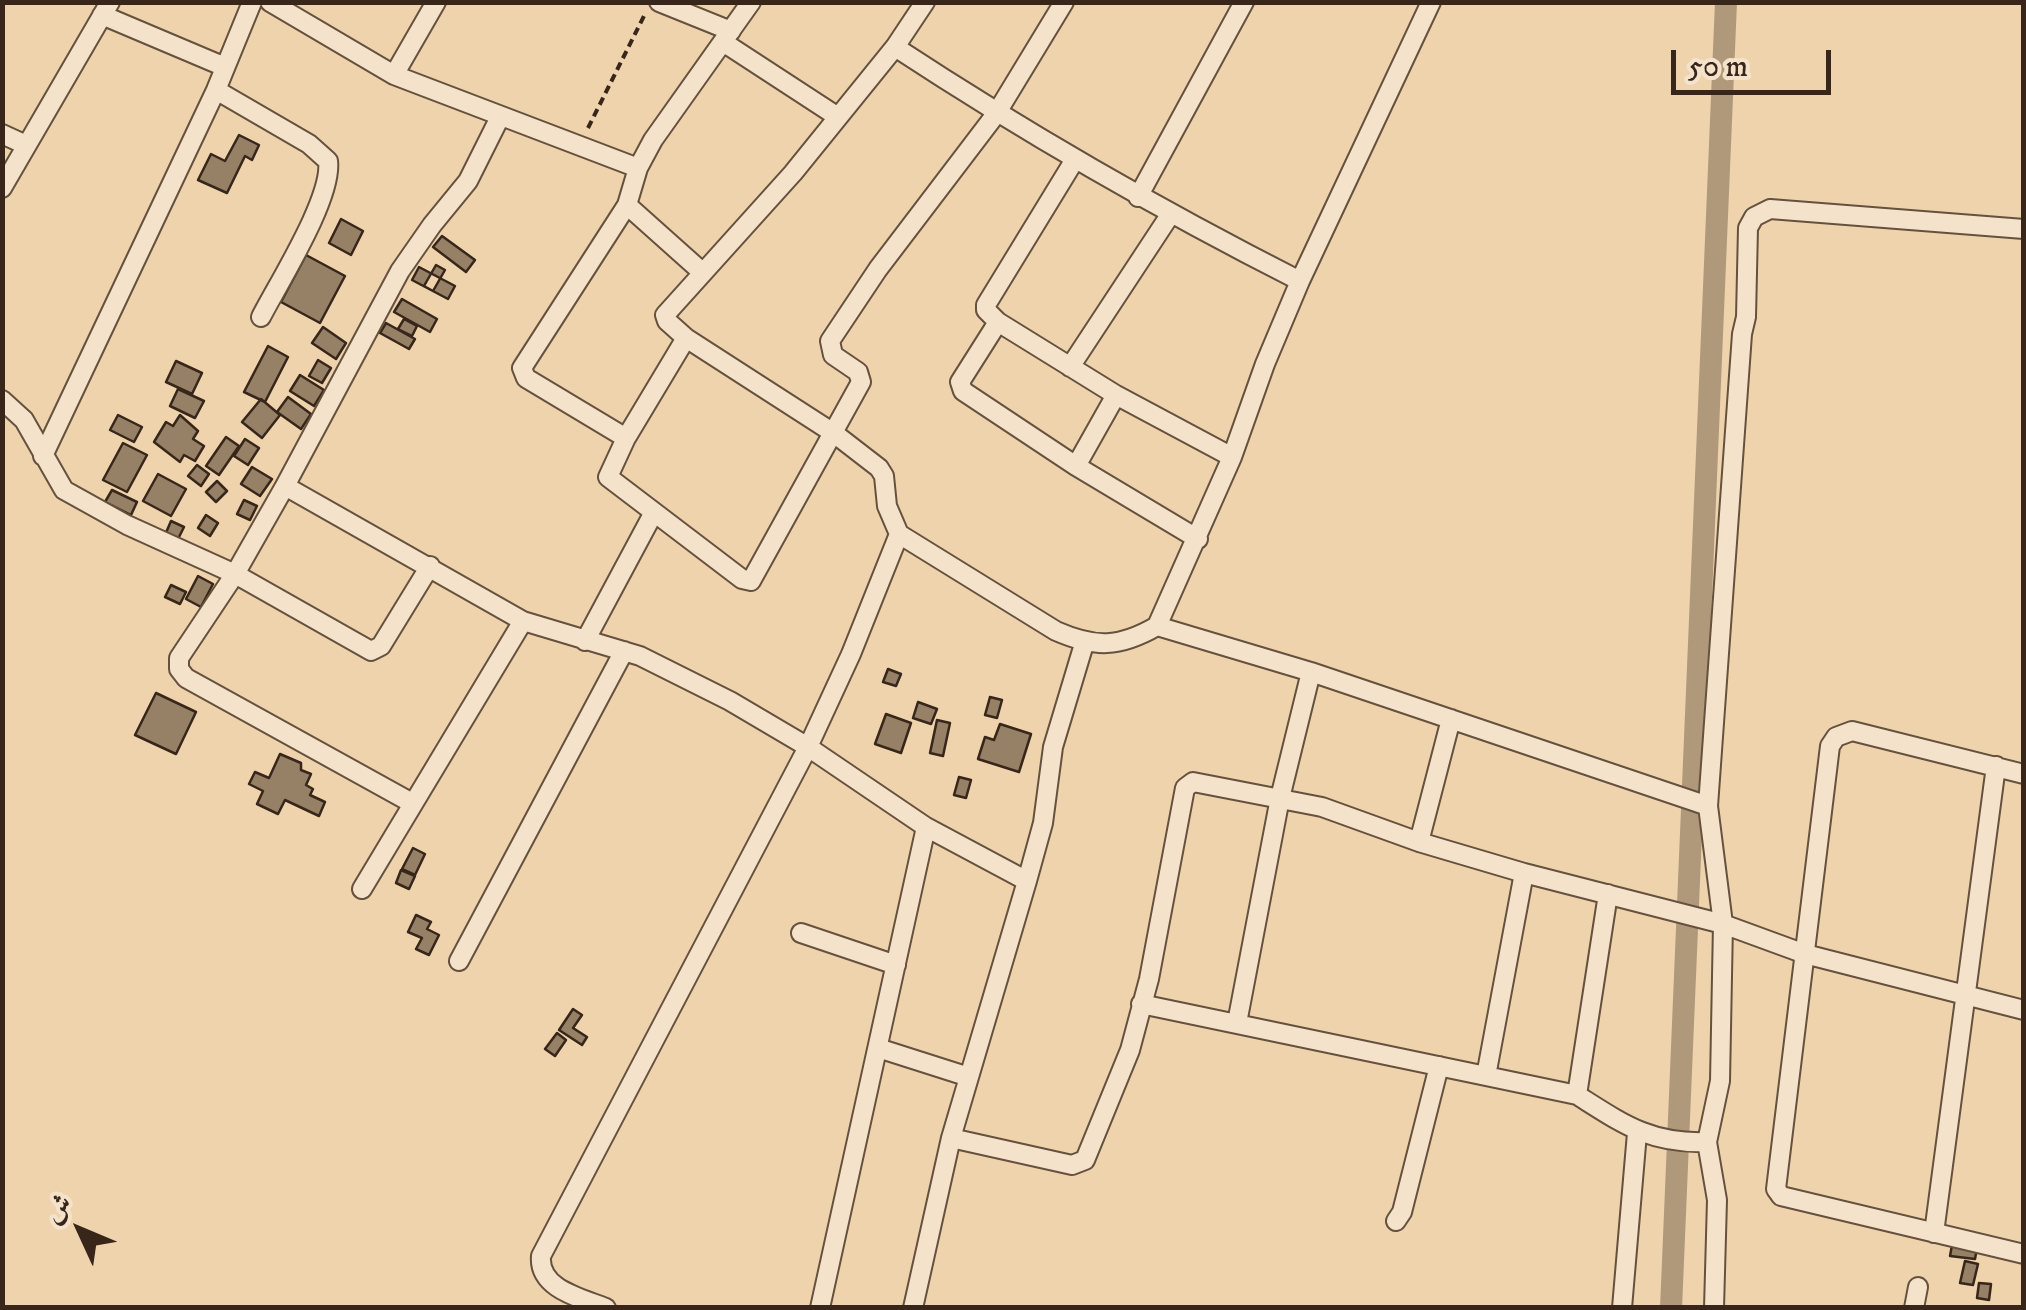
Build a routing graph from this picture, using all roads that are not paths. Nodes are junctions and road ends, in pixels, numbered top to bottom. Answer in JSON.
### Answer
{"nodes":[{"id":1,"x":252,"y":2,"type":"edge"},
{"id":2,"x":270,"y":2,"type":"edge"},
{"id":3,"x":436,"y":2,"type":"edge"},
{"id":4,"x":659,"y":2,"type":"edge"},
{"id":5,"x":751,"y":2,"type":"edge"},
{"id":6,"x":925,"y":2,"type":"edge"},
{"id":7,"x":1064,"y":2,"type":"edge"},
{"id":8,"x":1244,"y":2,"type":"edge"},
{"id":9,"x":1431,"y":2,"type":"edge"},
{"id":10,"x":106,"y":9,"type":"edge"},
{"id":11,"x":727,"y":36,"type":"junction"},
{"id":12,"x":895,"y":47,"type":"junction"},
{"id":13,"x":224,"y":67,"type":"junction"},
{"id":14,"x":394,"y":75,"type":"junction"},
{"id":15,"x":216,"y":90,"type":"junction"},
{"id":16,"x":996,"y":114,"type":"junction"},
{"id":17,"x":500,"y":117,"type":"junction"},
{"id":18,"x":838,"y":117,"type":"junction"},
{"id":19,"x":2,"y":134,"type":"edge"},
{"id":20,"x":26,"y":145,"type":"junction"},
{"id":21,"x":1074,"y":160,"type":"junction"},
{"id":22,"x":638,"y":168,"type":"junction"},
{"id":23,"x":2,"y":188,"type":"edge"},
{"id":24,"x":1138,"y":197,"type":"junction"},
{"id":25,"x":627,"y":205,"type":"junction"},
{"id":26,"x":1170,"y":215,"type":"junction"},
{"id":27,"x":2024,"y":229,"type":"edge"},
{"id":28,"x":702,"y":272,"type":"junction"},
{"id":29,"x":1300,"y":281,"type":"junction"},
{"id":30,"x":261,"y":316,"type":"dead end"},
{"id":31,"x":998,"y":322,"type":"junction"},
{"id":32,"x":686,"y":338,"type":"junction"},
{"id":33,"x":1070,"y":367,"type":"junction"},
{"id":34,"x":1116,"y":395,"type":"junction"},
{"id":35,"x":2,"y":400,"type":"edge"},
{"id":36,"x":835,"y":434,"type":"junction"},
{"id":37,"x":626,"y":438,"type":"junction"},
{"id":38,"x":43,"y":456,"type":"junction"},
{"id":39,"x":1232,"y":457,"type":"junction"},
{"id":40,"x":1076,"y":466,"type":"junction"},
{"id":41,"x":286,"y":486,"type":"junction"},
{"id":42,"x":653,"y":514,"type":"junction"},
{"id":43,"x":899,"y":534,"type":"junction"},
{"id":44,"x":1198,"y":539,"type":"junction"},
{"id":45,"x":430,"y":566,"type":"junction"},
{"id":46,"x":235,"y":574,"type":"junction"},
{"id":47,"x":523,"y":622,"type":"junction"},
{"id":48,"x":1157,"y":626,"type":"junction"},
{"id":49,"x":585,"y":641,"type":"junction"},
{"id":50,"x":1084,"y":644,"type":"junction"},
{"id":51,"x":624,"y":651,"type":"junction"},
{"id":52,"x":1310,"y":672,"type":"junction"},
{"id":53,"x":1452,"y":720,"type":"junction"},
{"id":54,"x":808,"y":747,"type":"junction"},
{"id":55,"x":1996,"y":766,"type":"junction"},
{"id":56,"x":2024,"y":774,"type":"edge"},
{"id":57,"x":1280,"y":798,"type":"junction"},
{"id":58,"x":412,"y":803,"type":"junction"},
{"id":59,"x":1708,"y":806,"type":"junction"},
{"id":60,"x":926,"y":827,"type":"junction"},
{"id":61,"x":1420,"y":842,"type":"junction"},
{"id":62,"x":1524,"y":873,"type":"junction"},
{"id":63,"x":1028,"y":881,"type":"junction"},
{"id":64,"x":362,"y":889,"type":"dead end"},
{"id":65,"x":1608,"y":894,"type":"junction"},
{"id":66,"x":1722,"y":924,"type":"junction"},
{"id":67,"x":800,"y":933,"type":"dead end"},
{"id":68,"x":1805,"y":954,"type":"junction"},
{"id":69,"x":459,"y":961,"type":"dead end"},
{"id":70,"x":896,"y":965,"type":"junction"},
{"id":71,"x":1966,"y":996,"type":"junction"},
{"id":72,"x":1141,"y":1004,"type":"junction"},
{"id":73,"x":2024,"y":1010,"type":"edge"},
{"id":74,"x":1237,"y":1023,"type":"junction"},
{"id":75,"x":878,"y":1048,"type":"junction"},
{"id":76,"x":1439,"y":1066,"type":"junction"},
{"id":77,"x":1486,"y":1076,"type":"junction"},
{"id":78,"x":969,"y":1078,"type":"junction"},
{"id":79,"x":1577,"y":1096,"type":"junction"},
{"id":80,"x":1638,"y":1133,"type":"junction"},
{"id":81,"x":950,"y":1138,"type":"junction"},
{"id":82,"x":1706,"y":1142,"type":"junction"},
{"id":83,"x":1396,"y":1222,"type":"dead end"},
{"id":84,"x":1934,"y":1233,"type":"junction"},
{"id":85,"x":2024,"y":1254,"type":"edge"},
{"id":86,"x":1918,"y":1286,"type":"dead end"},
{"id":87,"x":606,"y":1308,"type":"edge"},
{"id":88,"x":820,"y":1308,"type":"edge"},
{"id":89,"x":913,"y":1308,"type":"edge"},
{"id":90,"x":1622,"y":1308,"type":"edge"},
{"id":91,"x":1714,"y":1308,"type":"edge"},
{"id":92,"x":1914,"y":1308,"type":"edge"}],
"edges":[{"from":1,"to":13,"type":"street"},
{"from":2,"to":14,"type":"street"},
{"from":3,"to":14,"type":"street"},
{"from":4,"to":11,"type":"street"},
{"from":5,"to":11,"type":"street"},
{"from":6,"to":12,"type":"street"},
{"from":7,"to":16,"type":"street"},
{"from":8,"to":24,"type":"street"},
{"from":9,"to":29,"type":"street"},
{"from":10,"to":13,"type":"street"},
{"from":10,"to":20,"type":"street"},
{"from":11,"to":18,"type":"street"},
{"from":11,"to":22,"type":"street"},
{"from":12,"to":16,"type":"street"},
{"from":12,"to":18,"type":"street"},
{"from":13,"to":15,"type":"street"},
{"from":14,"to":17,"type":"street"},
{"from":15,"to":30,"type":"street"},
{"from":15,"to":38,"type":"street"},
{"from":16,"to":21,"type":"street"},
{"from":16,"to":36,"type":"street"},
{"from":17,"to":22,"type":"street"},
{"from":17,"to":41,"type":"street"},
{"from":18,"to":28,"type":"street"},
{"from":19,"to":20,"type":"street"},
{"from":20,"to":23,"type":"street"},
{"from":21,"to":24,"type":"street"},
{"from":21,"to":31,"type":"street"},
{"from":22,"to":25,"type":"street"},
{"from":24,"to":26,"type":"street"},
{"from":25,"to":28,"type":"street"},
{"from":25,"to":37,"type":"street"},
{"from":26,"to":29,"type":"street"},
{"from":26,"to":33,"type":"street"},
{"from":27,"to":59,"type":"street"},
{"from":28,"to":32,"type":"street"},
{"from":29,"to":39,"type":"street"},
{"from":31,"to":33,"type":"street"},
{"from":31,"to":40,"type":"street"},
{"from":32,"to":36,"type":"street"},
{"from":32,"to":37,"type":"street"},
{"from":33,"to":34,"type":"street"},
{"from":34,"to":39,"type":"street"},
{"from":34,"to":40,"type":"street"},
{"from":35,"to":38,"type":"street"},
{"from":36,"to":42,"type":"street"},
{"from":36,"to":43,"type":"street"},
{"from":37,"to":42,"type":"street"},
{"from":38,"to":46,"type":"street"},
{"from":39,"to":44,"type":"street"},
{"from":40,"to":44,"type":"street"},
{"from":41,"to":45,"type":"street"},
{"from":41,"to":46,"type":"street"},
{"from":42,"to":49,"type":"street"},
{"from":43,"to":50,"type":"street"},
{"from":43,"to":54,"type":"street"},
{"from":44,"to":48,"type":"street"},
{"from":45,"to":46,"type":"street"},
{"from":45,"to":47,"type":"street"},
{"from":46,"to":58,"type":"street"},
{"from":47,"to":49,"type":"street"},
{"from":47,"to":58,"type":"street"},
{"from":48,"to":50,"type":"street"},
{"from":48,"to":52,"type":"street"},
{"from":49,"to":51,"type":"street"},
{"from":50,"to":63,"type":"street"},
{"from":51,"to":54,"type":"street"},
{"from":51,"to":69,"type":"street"},
{"from":52,"to":53,"type":"street"},
{"from":52,"to":57,"type":"street"},
{"from":53,"to":59,"type":"street"},
{"from":53,"to":61,"type":"street"},
{"from":54,"to":60,"type":"street"},
{"from":54,"to":87,"type":"street"},
{"from":55,"to":56,"type":"street"},
{"from":55,"to":68,"type":"street"},
{"from":55,"to":71,"type":"street"},
{"from":57,"to":61,"type":"street"},
{"from":57,"to":72,"type":"street"},
{"from":57,"to":74,"type":"street"},
{"from":58,"to":64,"type":"street"},
{"from":59,"to":66,"type":"street"},
{"from":60,"to":63,"type":"street"},
{"from":60,"to":70,"type":"street"},
{"from":61,"to":62,"type":"street"},
{"from":62,"to":65,"type":"street"},
{"from":62,"to":77,"type":"street"},
{"from":63,"to":78,"type":"street"},
{"from":65,"to":66,"type":"street"},
{"from":65,"to":79,"type":"street"},
{"from":66,"to":68,"type":"street"},
{"from":66,"to":82,"type":"street"},
{"from":67,"to":70,"type":"street"},
{"from":68,"to":71,"type":"street"},
{"from":68,"to":84,"type":"street"},
{"from":70,"to":75,"type":"street"},
{"from":71,"to":73,"type":"street"},
{"from":71,"to":84,"type":"street"},
{"from":72,"to":74,"type":"street"},
{"from":72,"to":81,"type":"street"},
{"from":74,"to":76,"type":"street"},
{"from":75,"to":78,"type":"street"},
{"from":75,"to":88,"type":"street"},
{"from":76,"to":77,"type":"street"},
{"from":76,"to":83,"type":"street"},
{"from":77,"to":79,"type":"street"},
{"from":78,"to":81,"type":"street"},
{"from":79,"to":80,"type":"street"},
{"from":80,"to":82,"type":"street"},
{"from":80,"to":90,"type":"street"},
{"from":81,"to":89,"type":"street"},
{"from":82,"to":91,"type":"street"},
{"from":84,"to":85,"type":"street"},
{"from":86,"to":92,"type":"street"}]}
